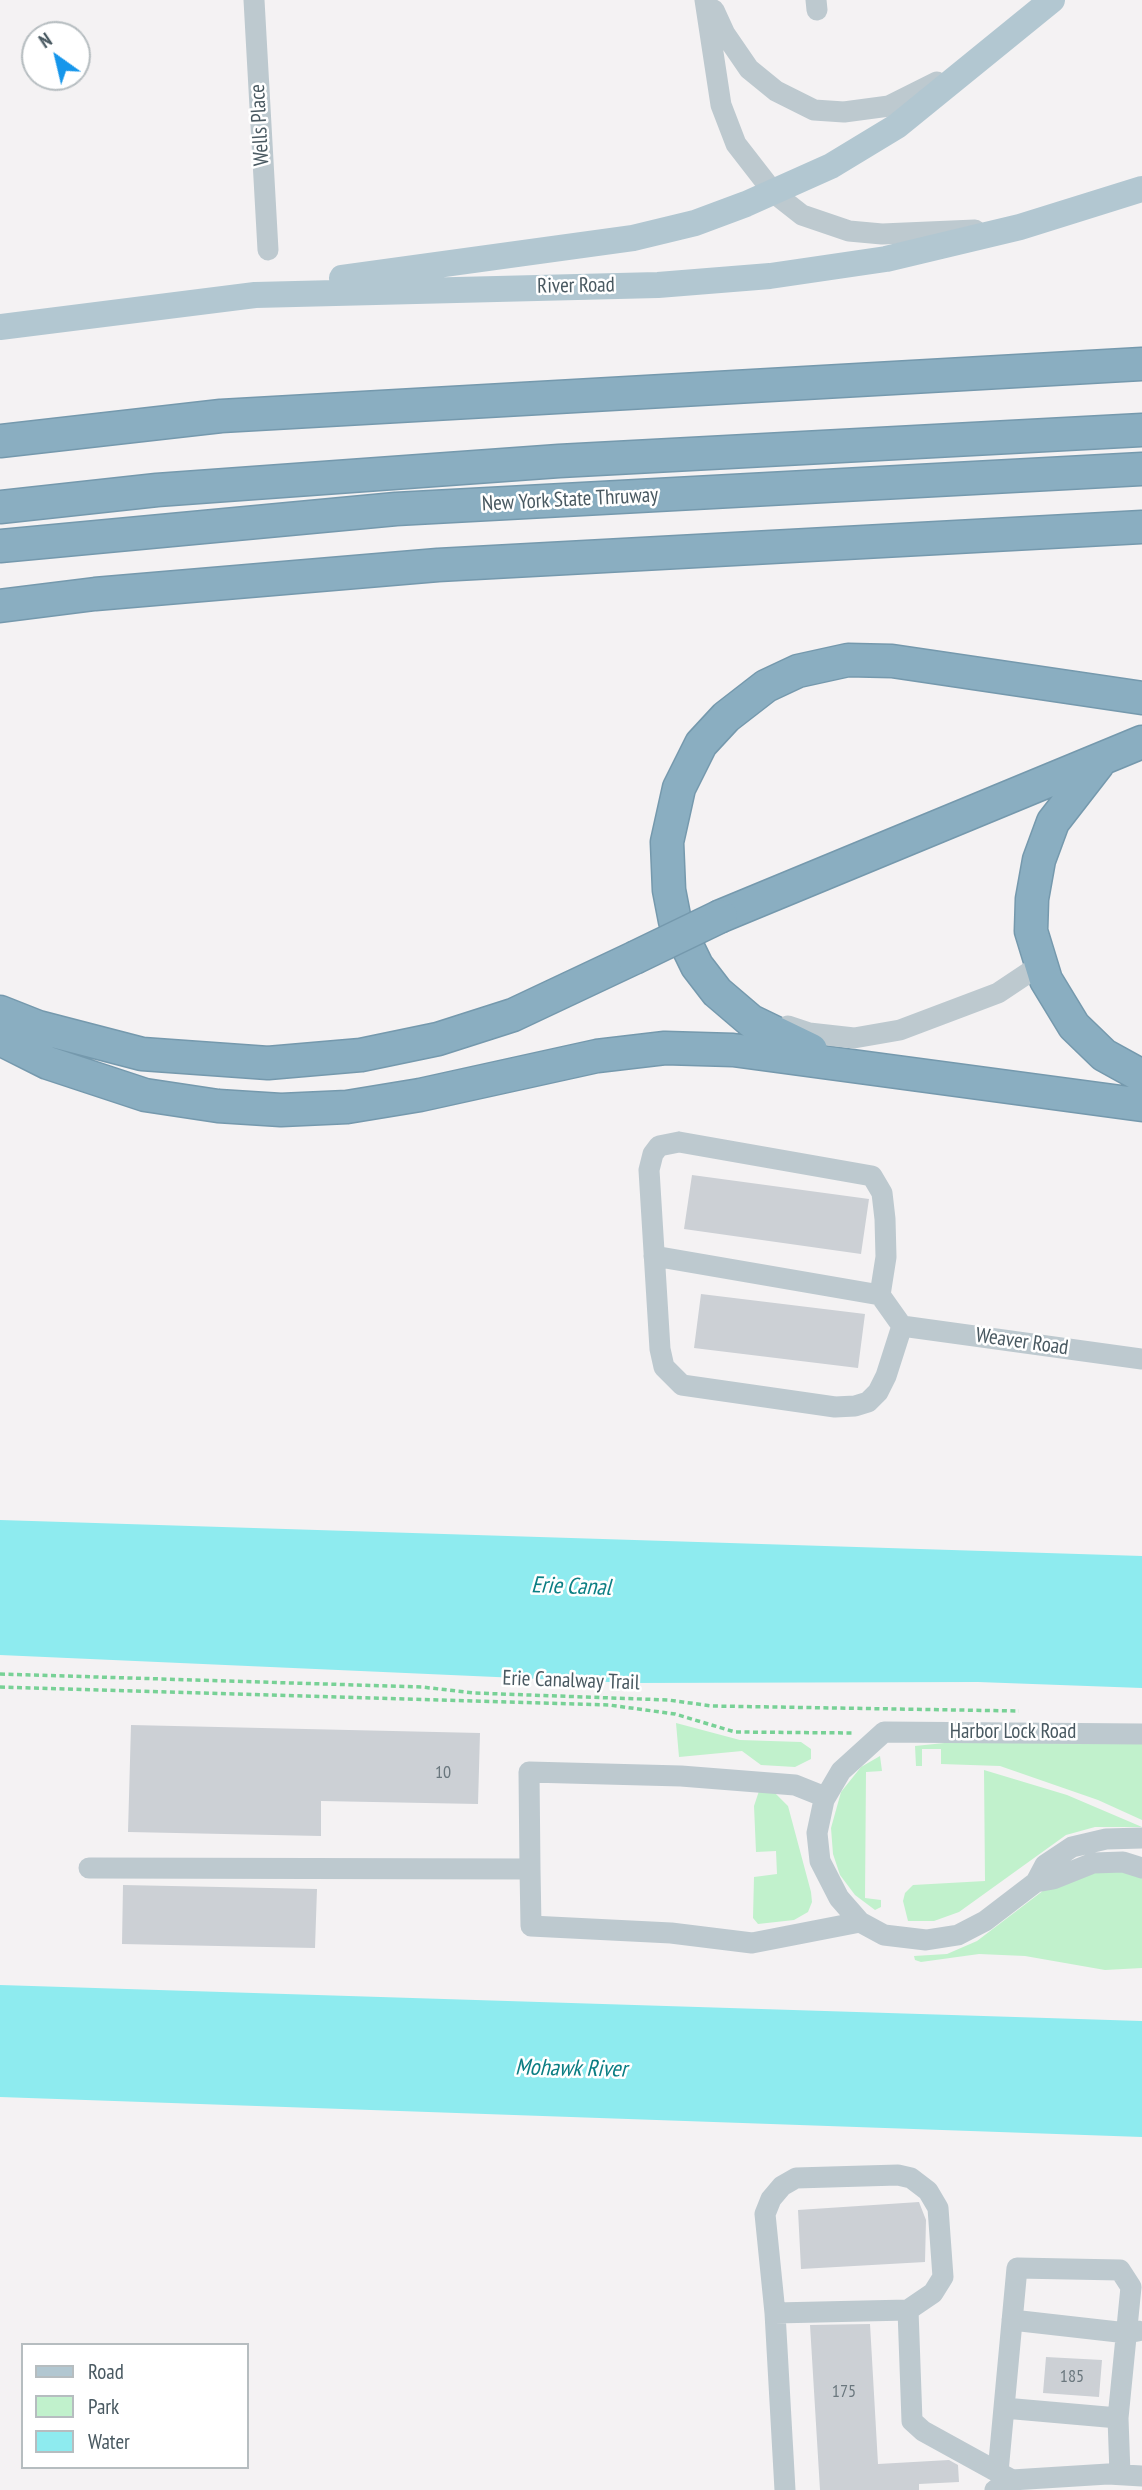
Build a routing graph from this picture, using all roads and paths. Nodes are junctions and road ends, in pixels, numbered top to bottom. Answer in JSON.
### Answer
{"nodes":[{"id":1,"x":254,"y":0,"type":"edge"},
{"id":2,"x":707,"y":0,"type":"edge"},
{"id":3,"x":1052,"y":0,"type":"edge"},
{"id":4,"x":994,"y":50,"type":"junction"},
{"id":5,"x":1142,"y":189,"type":"edge"},
{"id":6,"x":774,"y":193,"type":"junction"},
{"id":7,"x":1020,"y":228,"type":"junction"},
{"id":8,"x":268,"y":250,"type":"dead end"},
{"id":9,"x":255,"y":295,"type":"junction"},
{"id":10,"x":0,"y":327,"type":"edge"},
{"id":11,"x":1142,"y":364,"type":"edge"},
{"id":12,"x":1142,"y":430,"type":"edge"},
{"id":13,"x":0,"y":441,"type":"edge"},
{"id":14,"x":1142,"y":469,"type":"edge"},
{"id":15,"x":0,"y":507,"type":"edge"},
{"id":16,"x":1142,"y":527,"type":"edge"},
{"id":17,"x":0,"y":546,"type":"edge"},
{"id":18,"x":0,"y":606,"type":"edge"},
{"id":19,"x":1142,"y":698,"type":"edge"},
{"id":20,"x":1142,"y":742,"type":"edge"},
{"id":21,"x":1101,"y":760,"type":"junction"},
{"id":22,"x":1040,"y":965,"type":"junction"},
{"id":23,"x":717,"y":992,"type":"junction"},
{"id":24,"x":0,"y":1012,"type":"edge"},
{"id":25,"x":0,"y":1040,"type":"edge"},
{"id":26,"x":855,"y":1067,"type":"junction"},
{"id":27,"x":1142,"y":1076,"type":"edge"},
{"id":28,"x":1142,"y":1105,"type":"edge"},
{"id":29,"x":654,"y":1256,"type":"junction"},
{"id":30,"x":880,"y":1294,"type":"junction"},
{"id":31,"x":902,"y":1326,"type":"junction"},
{"id":32,"x":1142,"y":1359,"type":"edge"},
{"id":33,"x":0,"y":1674,"type":"edge"},
{"id":34,"x":0,"y":1687,"type":"edge"},
{"id":35,"x":1020,"y":1711,"type":"dead end"},
{"id":36,"x":884,"y":1732,"type":"junction"},
{"id":37,"x":1142,"y":1734,"type":"edge"},
{"id":38,"x":825,"y":1797,"type":"junction"},
{"id":39,"x":1142,"y":1838,"type":"edge"},
{"id":40,"x":89,"y":1868,"type":"dead end"},
{"id":41,"x":1142,"y":1868,"type":"edge"},
{"id":42,"x":530,"y":1870,"type":"junction"},
{"id":43,"x":1036,"y":1882,"type":"junction"},
{"id":44,"x":860,"y":1922,"type":"junction"},
{"id":45,"x":908,"y":2310,"type":"junction"},
{"id":46,"x":775,"y":2312,"type":"junction"},
{"id":47,"x":1012,"y":2320,"type":"junction"},
{"id":48,"x":1135,"y":2332,"type":"edge"},
{"id":49,"x":1004,"y":2408,"type":"junction"},
{"id":50,"x":1118,"y":2418,"type":"junction"},
{"id":51,"x":1120,"y":2474,"type":"junction"},
{"id":52,"x":1142,"y":2476,"type":"edge"},
{"id":53,"x":1002,"y":2481,"type":"edge"},
{"id":54,"x":785,"y":2490,"type":"edge"}],
"edges":[{"from":1,"to":8,"type":"street","name":"Wells Place"},
{"from":2,"to":4,"type":"street"},
{"from":2,"to":6,"type":"street"},
{"from":3,"to":4,"type":"main road"},
{"from":4,"to":6,"type":"main road"},
{"from":5,"to":7,"type":"main road","name":"River Road"},
{"from":6,"to":7,"type":"street"},
{"from":6,"to":9,"type":"main road"},
{"from":7,"to":9,"type":"main road","name":"River Road"},
{"from":9,"to":10,"type":"main road","name":"River Road"},
{"from":11,"to":13,"type":"highway"},
{"from":12,"to":15,"type":"highway","name":"New York State Thruway"},
{"from":14,"to":17,"type":"highway","name":"New York State Thruway"},
{"from":16,"to":18,"type":"highway"},
{"from":19,"to":23,"type":"highway"},
{"from":20,"to":21,"type":"highway"},
{"from":21,"to":22,"type":"highway"},
{"from":21,"to":24,"type":"highway","bridge":true},
{"from":22,"to":23,"type":"street"},
{"from":22,"to":27,"type":"highway"},
{"from":23,"to":26,"type":"highway"},
{"from":25,"to":26,"type":"highway"},
{"from":26,"to":28,"type":"highway"},
{"from":29,"to":30,"type":"street"},
{"from":29,"to":30,"type":"street"},
{"from":29,"to":31,"type":"street"},
{"from":30,"to":31,"type":"street"},
{"from":31,"to":32,"type":"street","name":"Weaver Road"},
{"from":33,"to":35,"type":"path","name":"Erie Canalway Trail"},
{"from":34,"to":36,"type":"path"},
{"from":36,"to":37,"type":"street","name":"Harbor Lock Road"},
{"from":36,"to":38,"type":"street"},
{"from":38,"to":42,"type":"street"},
{"from":38,"to":44,"type":"street"},
{"from":39,"to":43,"type":"street"},
{"from":40,"to":42,"type":"street"},
{"from":41,"to":43,"type":"street"},
{"from":42,"to":44,"type":"street"},
{"from":43,"to":44,"type":"street"},
{"from":45,"to":46,"type":"street"},
{"from":45,"to":46,"type":"street"},
{"from":45,"to":53,"type":"street"},
{"from":46,"to":54,"type":"street"},
{"from":47,"to":48,"type":"street"},
{"from":47,"to":48,"type":"street"},
{"from":47,"to":49,"type":"street"},
{"from":48,"to":50,"type":"street"},
{"from":49,"to":50,"type":"street"},
{"from":49,"to":53,"type":"street"},
{"from":50,"to":51,"type":"street"},
{"from":51,"to":52,"type":"street"},
{"from":51,"to":53,"type":"street"}]}
